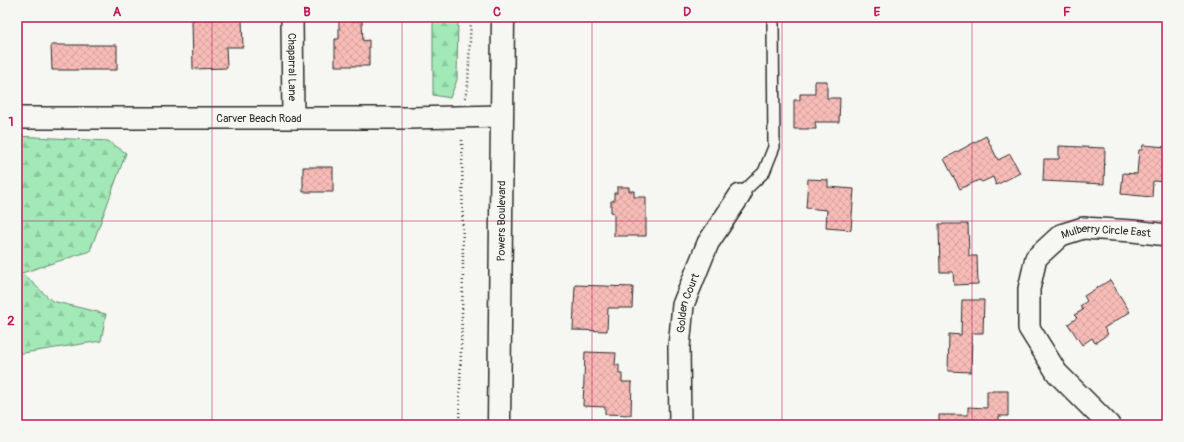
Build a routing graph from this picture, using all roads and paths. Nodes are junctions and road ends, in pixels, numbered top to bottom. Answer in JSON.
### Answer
{"nodes":[{"id":1,"x":292,"y":17,"type":"edge"},
{"id":2,"x":471,"y":17,"type":"edge"},
{"id":3,"x":503,"y":17,"type":"edge"},
{"id":4,"x":773,"y":23,"type":"dead end"},
{"id":5,"x":502,"y":116,"type":"junction"},
{"id":6,"x":462,"y":117,"type":"junction"},
{"id":7,"x":17,"y":118,"type":"edge"},
{"id":8,"x":293,"y":118,"type":"junction"},
{"id":9,"x":740,"y":195,"type":"joint"},
{"id":10,"x":1167,"y":236,"type":"edge"},
{"id":11,"x":459,"y":425,"type":"edge"},
{"id":12,"x":499,"y":425,"type":"edge"},
{"id":13,"x":680,"y":425,"type":"edge"},
{"id":14,"x":1109,"y":425,"type":"edge"}],
"edges":[{"from":1,"to":8,"type":"street","name":"Chaparral Lane"},
{"from":2,"to":6,"type":"path"},
{"from":3,"to":5,"type":"main road","name":"Powers Boulevard"},
{"from":4,"to":9,"type":"lane"},
{"from":5,"to":6,"type":"street","name":"Carver Beach Road"},
{"from":5,"to":12,"type":"main road","name":"Powers Boulevard"},
{"from":6,"to":8,"type":"street","name":"Carver Beach Road"},
{"from":6,"to":11,"type":"path"},
{"from":7,"to":8,"type":"street","name":"Carver Beach Road"},
{"from":9,"to":13,"type":"street","name":"Golden Court"},
{"from":10,"to":14,"type":"street","name":"Mulberry Circle East"}]}
